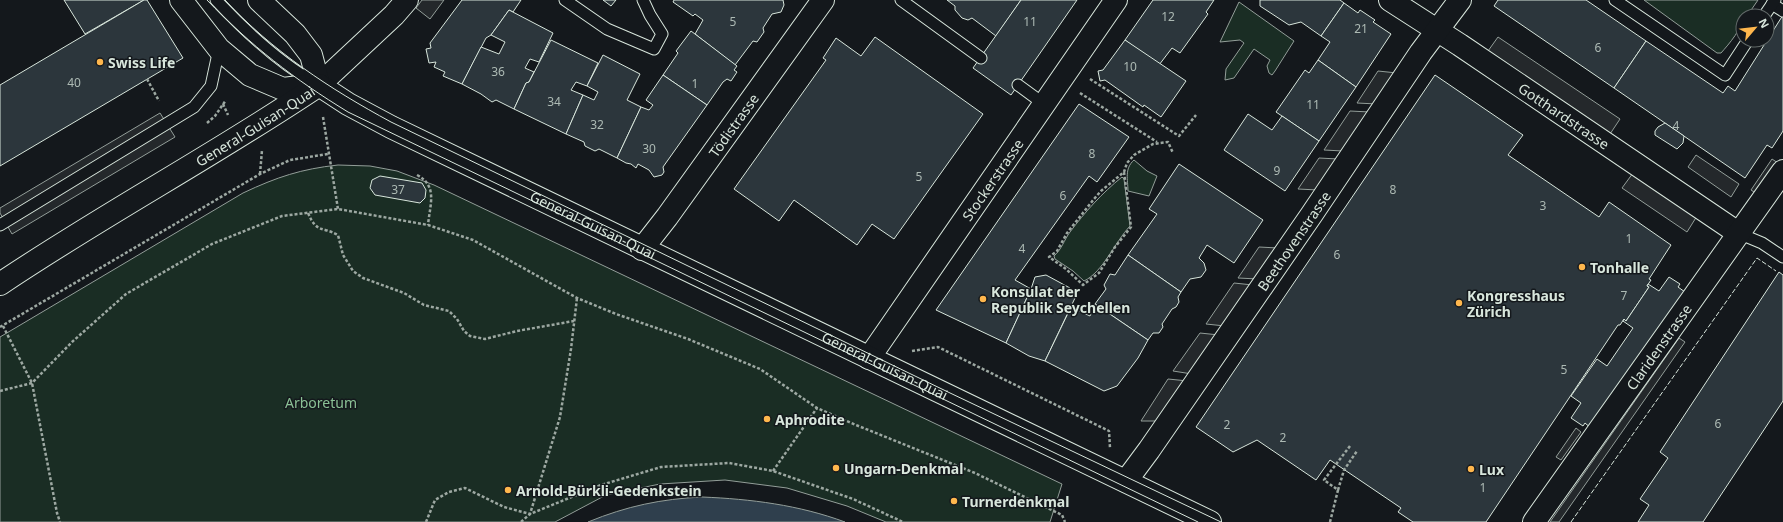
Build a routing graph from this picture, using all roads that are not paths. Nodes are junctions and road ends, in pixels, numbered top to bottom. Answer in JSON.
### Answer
{"nodes":[{"id":1,"x":181,"y":0,"type":"edge"},
{"id":2,"x":216,"y":0,"type":"edge"},
{"id":3,"x":259,"y":0,"type":"edge"},
{"id":4,"x":407,"y":0,"type":"edge"},
{"id":5,"x":565,"y":0,"type":"edge"},
{"id":6,"x":643,"y":0,"type":"edge"},
{"id":7,"x":823,"y":0,"type":"edge"},
{"id":8,"x":901,"y":0,"type":"edge"},
{"id":9,"x":1116,"y":0,"type":"edge"},
{"id":10,"x":1390,"y":0,"type":"edge"},
{"id":11,"x":1460,"y":0,"type":"edge"},
{"id":12,"x":1615,"y":0,"type":"edge"},
{"id":13,"x":1773,"y":2,"type":"edge"},
{"id":14,"x":1783,"y":11,"type":"edge"},
{"id":15,"x":1437,"y":30,"type":"junction"},
{"id":16,"x":1743,"y":48,"type":"edge"},
{"id":17,"x":219,"y":49,"type":"junction"},
{"id":18,"x":981,"y":58,"type":"dead end"},
{"id":19,"x":319,"y":85,"type":"junction"},
{"id":20,"x":1018,"y":85,"type":"dead end"},
{"id":21,"x":1044,"y":104,"type":"junction"},
{"id":22,"x":1783,"y":171,"type":"edge"},
{"id":23,"x":0,"y":225,"type":"edge"},
{"id":24,"x":1738,"y":233,"type":"junction"},
{"id":25,"x":642,"y":249,"type":"junction"},
{"id":26,"x":1783,"y":257,"type":"edge"},
{"id":27,"x":0,"y":284,"type":"edge"},
{"id":28,"x":869,"y":358,"type":"junction"},
{"id":29,"x":1126,"y":481,"type":"junction"},
{"id":30,"x":1210,"y":522,"type":"edge"},
{"id":31,"x":1534,"y":522,"type":"edge"}],
"edges":[{"from":1,"to":17,"type":"street"},
{"from":2,"to":19,"type":"lane"},
{"from":3,"to":19,"type":"street"},
{"from":4,"to":19,"type":"street"},
{"from":5,"to":6,"type":"lane"},
{"from":7,"to":25,"type":"street","name":"Tödistrasse"},
{"from":8,"to":18,"type":"lane"},
{"from":9,"to":21,"type":"street","name":"Stockerstrasse"},
{"from":10,"to":15,"type":"street","name":"Gotthardstrasse"},
{"from":11,"to":15,"type":"street","name":"Beethovenstrasse"},
{"from":12,"to":16,"type":"lane"},
{"from":13,"to":14,"type":"lane"},
{"from":15,"to":24,"type":"street","name":"Gotthardstrasse"},
{"from":15,"to":29,"type":"street","name":"Beethovenstrasse"},
{"from":17,"to":19,"type":"street"},
{"from":17,"to":23,"type":"lane"},
{"from":19,"to":25,"type":"street","name":"General-Guisan-Quai"},
{"from":19,"to":27,"type":"street","name":"General-Guisan-Quai"},
{"from":20,"to":21,"type":"lane"},
{"from":21,"to":28,"type":"street","name":"Stockerstrasse"},
{"from":22,"to":24,"type":"street","name":"Claridenstrasse"},
{"from":24,"to":26,"type":"lane"},
{"from":24,"to":31,"type":"street","name":"Claridenstrasse"},
{"from":25,"to":28,"type":"street","name":"General-Guisan-Quai"},
{"from":28,"to":29,"type":"street","name":"General-Guisan-Quai"},
{"from":29,"to":30,"type":"street","name":"General-Guisan-Quai"}]}
